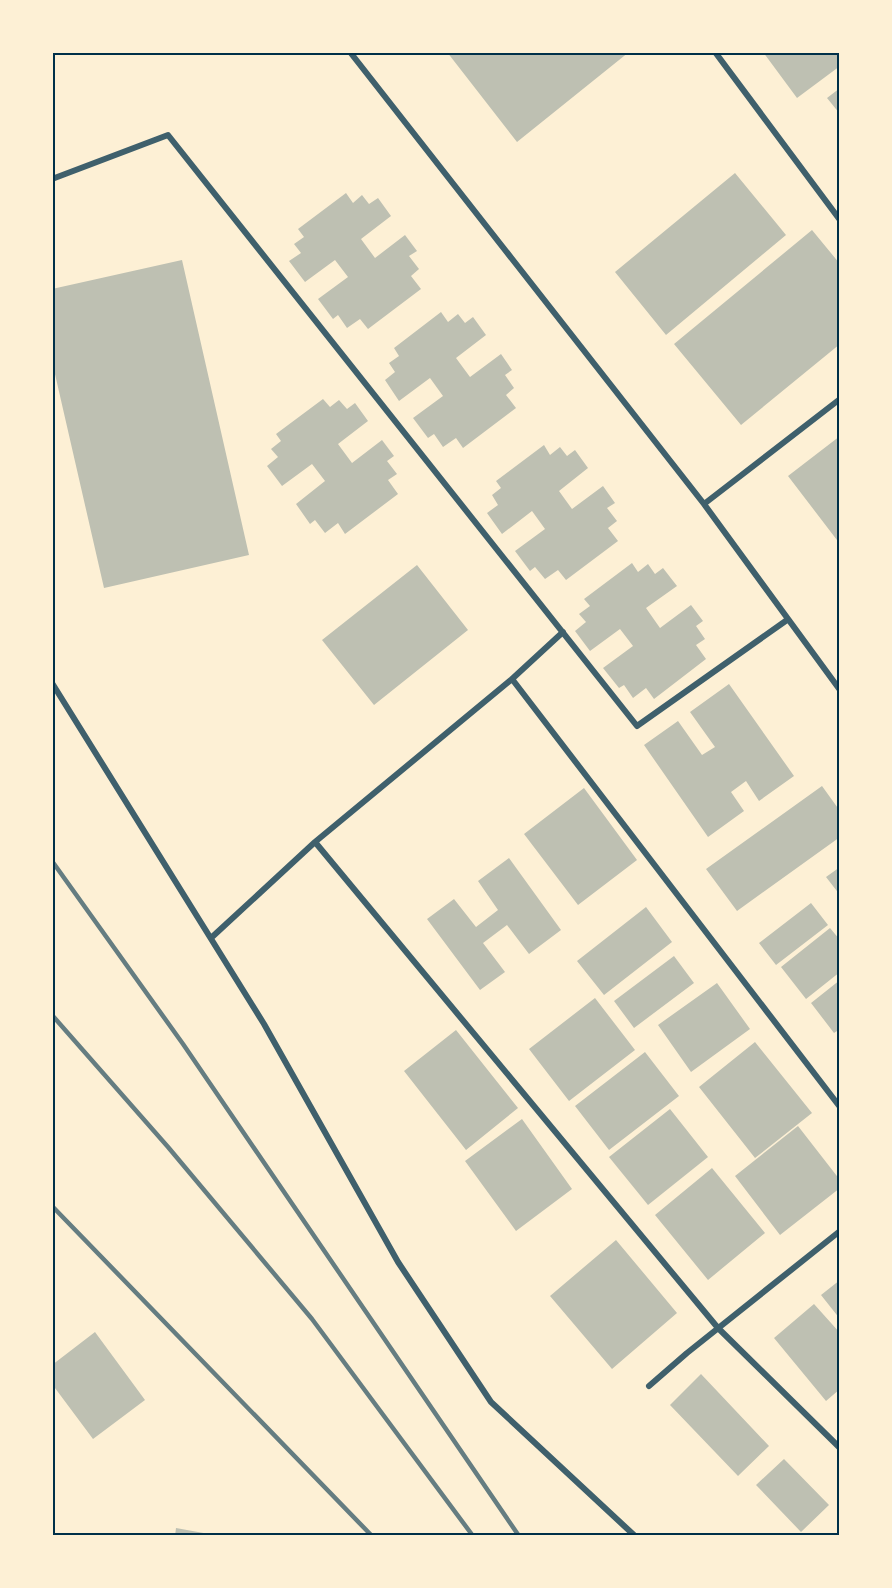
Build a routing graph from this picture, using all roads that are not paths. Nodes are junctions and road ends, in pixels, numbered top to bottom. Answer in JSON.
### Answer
{"nodes":[{"id":1,"x":350,"y":52,"type":"edge"},
{"id":2,"x":715,"y":52,"type":"edge"},
{"id":3,"x":52,"y":179,"type":"edge"},
{"id":4,"x":840,"y":220,"type":"edge"},
{"id":5,"x":840,"y":399,"type":"edge"},
{"id":6,"x":704,"y":504,"type":"junction"},
{"id":7,"x":787,"y":620,"type":"junction"},
{"id":8,"x":563,"y":632,"type":"junction"},
{"id":9,"x":512,"y":679,"type":"junction"},
{"id":10,"x":52,"y":683,"type":"edge"},
{"id":11,"x":840,"y":690,"type":"edge"},
{"id":12,"x":315,"y":842,"type":"junction"},
{"id":13,"x":211,"y":938,"type":"junction"},
{"id":14,"x":840,"y":1107,"type":"edge"},
{"id":15,"x":840,"y":1231,"type":"edge"},
{"id":16,"x":718,"y":1328,"type":"junction"},
{"id":17,"x":650,"y":1386,"type":"dead end"},
{"id":18,"x":840,"y":1448,"type":"edge"},
{"id":19,"x":635,"y":1536,"type":"edge"}],
"edges":[{"from":1,"to":6,"type":"street"},
{"from":2,"to":4,"type":"street"},
{"from":3,"to":8,"type":"street"},
{"from":5,"to":6,"type":"street"},
{"from":6,"to":7,"type":"street"},
{"from":7,"to":8,"type":"street"},
{"from":7,"to":11,"type":"street"},
{"from":8,"to":9,"type":"street"},
{"from":9,"to":12,"type":"street"},
{"from":9,"to":14,"type":"street"},
{"from":10,"to":13,"type":"street"},
{"from":12,"to":13,"type":"street"},
{"from":12,"to":16,"type":"street"},
{"from":13,"to":19,"type":"street"},
{"from":15,"to":16,"type":"street"},
{"from":16,"to":17,"type":"street"},
{"from":16,"to":18,"type":"street"}]}
